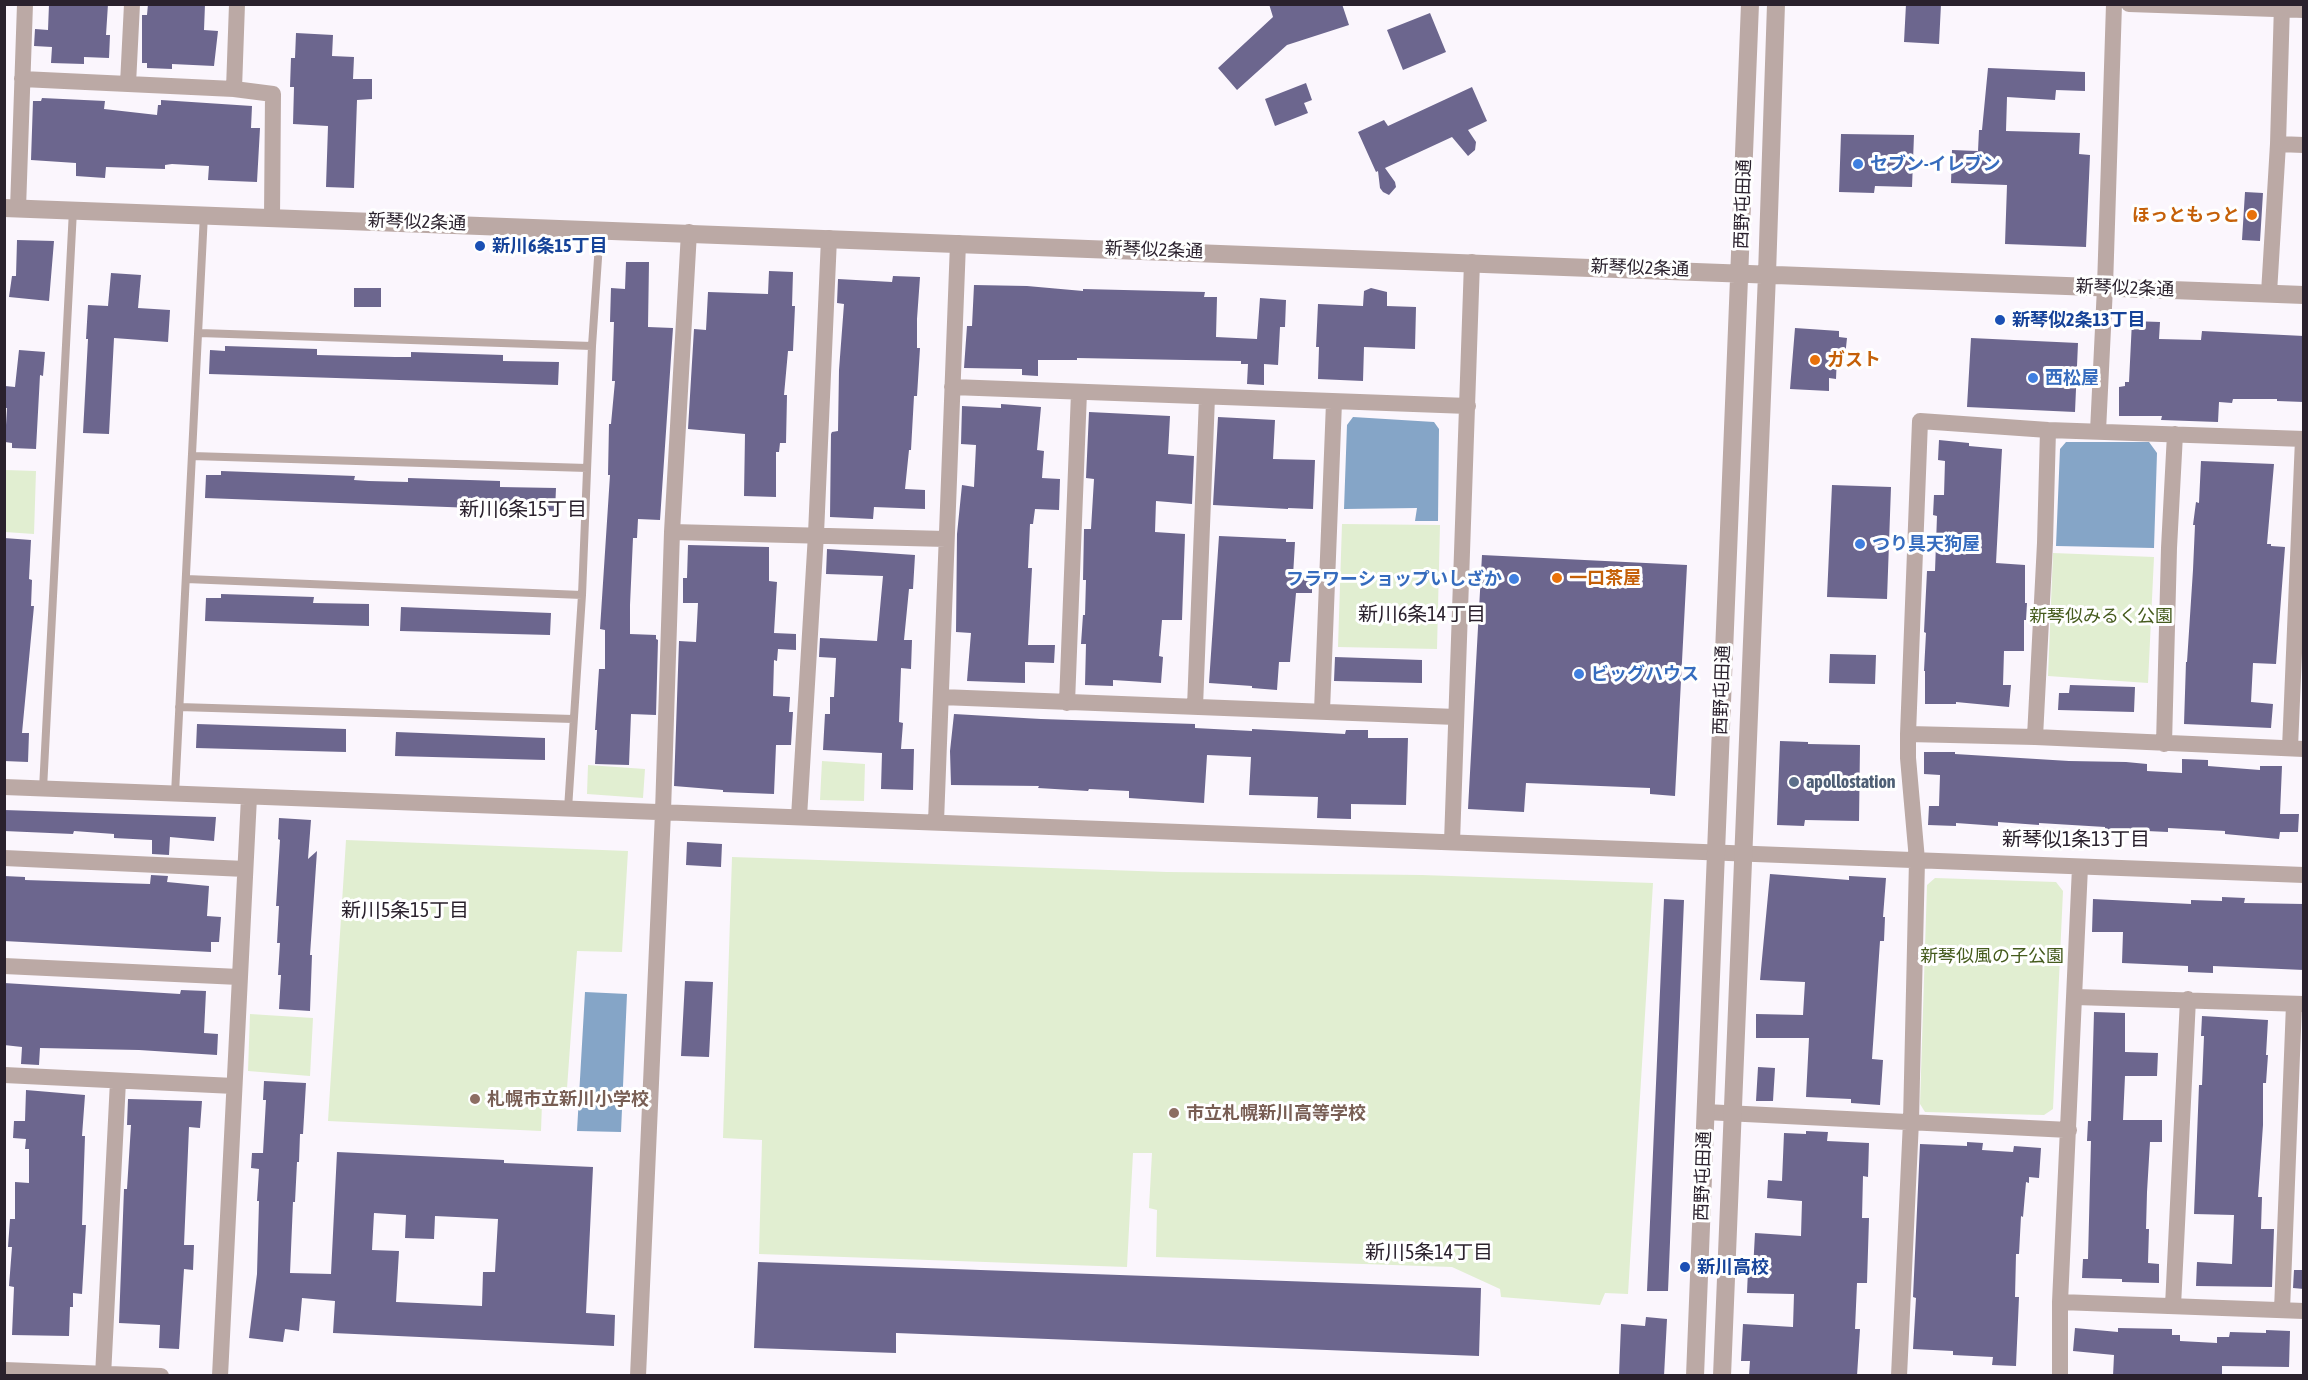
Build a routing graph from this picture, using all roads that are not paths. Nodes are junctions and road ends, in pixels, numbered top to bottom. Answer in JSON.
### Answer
{"nodes":[{"id":1,"x":25,"y":4,"type":"edge"},
{"id":2,"x":132,"y":4,"type":"edge"},
{"id":3,"x":237,"y":4,"type":"edge"},
{"id":4,"x":1750,"y":4,"type":"edge"},
{"id":5,"x":1776,"y":4,"type":"edge"},
{"id":6,"x":2114,"y":4,"type":"edge"},
{"id":7,"x":2129,"y":4,"type":"edge"},
{"id":8,"x":2282,"y":7,"type":"edge"},
{"id":9,"x":2304,"y":10,"type":"edge"},
{"id":10,"x":22,"y":79,"type":"junction"},
{"id":11,"x":128,"y":84,"type":"junction"},
{"id":12,"x":234,"y":89,"type":"junction"},
{"id":13,"x":2278,"y":144,"type":"junction"},
{"id":14,"x":2304,"y":145,"type":"edge"},
{"id":15,"x":11,"y":208,"type":"edge"},
{"id":16,"x":73,"y":210,"type":"junction"},
{"id":17,"x":204,"y":214,"type":"junction"},
{"id":18,"x":272,"y":217,"type":"junction"},
{"id":19,"x":600,"y":229,"type":"junction"},
{"id":20,"x":690,"y":232,"type":"junction"},
{"id":21,"x":830,"y":238,"type":"junction"},
{"id":22,"x":958,"y":243,"type":"junction"},
{"id":23,"x":1472,"y":262,"type":"junction"},
{"id":24,"x":1740,"y":272,"type":"junction"},
{"id":25,"x":1767,"y":274,"type":"junction"},
{"id":26,"x":2105,"y":287,"type":"junction"},
{"id":27,"x":2269,"y":293,"type":"junction"},
{"id":28,"x":2304,"y":295,"type":"edge"},
{"id":29,"x":199,"y":333,"type":"junction"},
{"id":30,"x":592,"y":345,"type":"junction"},
{"id":31,"x":952,"y":387,"type":"junction"},
{"id":32,"x":1079,"y":392,"type":"junction"},
{"id":33,"x":1207,"y":397,"type":"junction"},
{"id":34,"x":1334,"y":402,"type":"junction"},
{"id":35,"x":1468,"y":406,"type":"junction"},
{"id":36,"x":2048,"y":430,"type":"junction"},
{"id":37,"x":2098,"y":431,"type":"junction"},
{"id":38,"x":2175,"y":434,"type":"junction"},
{"id":39,"x":2303,"y":439,"type":"edge"},
{"id":40,"x":192,"y":456,"type":"junction"},
{"id":41,"x":587,"y":468,"type":"junction"},
{"id":42,"x":672,"y":532,"type":"junction"},
{"id":43,"x":816,"y":534,"type":"junction"},
{"id":44,"x":946,"y":539,"type":"junction"},
{"id":45,"x":186,"y":579,"type":"junction"},
{"id":46,"x":582,"y":595,"type":"junction"},
{"id":47,"x":941,"y":697,"type":"junction"},
{"id":48,"x":1067,"y":703,"type":"junction"},
{"id":49,"x":179,"y":707,"type":"junction"},
{"id":50,"x":1195,"y":707,"type":"junction"},
{"id":51,"x":1322,"y":711,"type":"junction"},
{"id":52,"x":1456,"y":717,"type":"junction"},
{"id":53,"x":573,"y":719,"type":"junction"},
{"id":54,"x":1908,"y":734,"type":"junction"},
{"id":55,"x":2035,"y":737,"type":"junction"},
{"id":56,"x":2164,"y":744,"type":"junction"},
{"id":57,"x":2297,"y":749,"type":"edge"},
{"id":58,"x":4,"y":787,"type":"edge"},
{"id":59,"x":44,"y":789,"type":"junction"},
{"id":60,"x":175,"y":794,"type":"junction"},
{"id":61,"x":249,"y":797,"type":"junction"},
{"id":62,"x":568,"y":809,"type":"junction"},
{"id":63,"x":663,"y":812,"type":"junction"},
{"id":64,"x":799,"y":817,"type":"junction"},
{"id":65,"x":936,"y":822,"type":"junction"},
{"id":66,"x":1452,"y":842,"type":"junction"},
{"id":67,"x":1715,"y":852,"type":"junction"},
{"id":68,"x":1743,"y":853,"type":"junction"},
{"id":69,"x":4,"y":858,"type":"edge"},
{"id":70,"x":1917,"y":860,"type":"junction"},
{"id":71,"x":2080,"y":867,"type":"junction"},
{"id":72,"x":245,"y":869,"type":"junction"},
{"id":73,"x":2304,"y":874,"type":"edge"},
{"id":74,"x":4,"y":966,"type":"edge"},
{"id":75,"x":239,"y":977,"type":"junction"},
{"id":76,"x":2075,"y":997,"type":"junction"},
{"id":77,"x":2188,"y":999,"type":"junction"},
{"id":78,"x":2299,"y":1004,"type":"edge"},
{"id":79,"x":4,"y":1075,"type":"edge"},
{"id":80,"x":118,"y":1081,"type":"junction"},
{"id":81,"x":234,"y":1086,"type":"junction"},
{"id":82,"x":1706,"y":1112,"type":"junction"},
{"id":83,"x":1732,"y":1113,"type":"junction"},
{"id":84,"x":1911,"y":1122,"type":"junction"},
{"id":85,"x":2069,"y":1130,"type":"junction"},
{"id":86,"x":2060,"y":1302,"type":"junction"},
{"id":87,"x":2173,"y":1306,"type":"junction"},
{"id":88,"x":2283,"y":1310,"type":"junction"},
{"id":89,"x":2304,"y":1311,"type":"edge"},
{"id":90,"x":4,"y":1370,"type":"edge"},
{"id":91,"x":103,"y":1374,"type":"edge"},
{"id":92,"x":161,"y":1376,"type":"edge"},
{"id":93,"x":220,"y":1376,"type":"edge"},
{"id":94,"x":638,"y":1376,"type":"edge"},
{"id":95,"x":1695,"y":1376,"type":"edge"},
{"id":96,"x":1722,"y":1376,"type":"edge"},
{"id":97,"x":1899,"y":1376,"type":"edge"},
{"id":98,"x":2060,"y":1376,"type":"edge"}],
"edges":[{"from":1,"to":10,"type":"street"},
{"from":2,"to":11,"type":"street"},
{"from":3,"to":12,"type":"street"},
{"from":4,"to":24,"type":"street","name":"西野屯田通"},
{"from":5,"to":25,"type":"street","name":"西野屯田通"},
{"from":6,"to":26,"type":"street"},
{"from":7,"to":8,"type":"street"},
{"from":8,"to":9,"type":"street"},
{"from":8,"to":13,"type":"street"},
{"from":10,"to":11,"type":"street"},
{"from":10,"to":15,"type":"street"},
{"from":11,"to":12,"type":"street"},
{"from":12,"to":18,"type":"street"},
{"from":13,"to":14,"type":"street"},
{"from":13,"to":27,"type":"street"},
{"from":15,"to":16,"type":"street","name":"新琴似2条通"},
{"from":16,"to":17,"type":"street","name":"新琴似2条通"},
{"from":16,"to":59,"type":"lane"},
{"from":17,"to":18,"type":"street","name":"新琴似2条通"},
{"from":17,"to":29,"type":"lane"},
{"from":18,"to":19,"type":"street","name":"新琴似2条通"},
{"from":19,"to":20,"type":"street","name":"新琴似2条通"},
{"from":19,"to":30,"type":"lane"},
{"from":20,"to":21,"type":"street","name":"新琴似2条通"},
{"from":20,"to":42,"type":"street"},
{"from":21,"to":22,"type":"street","name":"新琴似2条通"},
{"from":21,"to":43,"type":"street"},
{"from":22,"to":23,"type":"street","name":"新琴似2条通"},
{"from":22,"to":31,"type":"street"},
{"from":23,"to":24,"type":"street","name":"新琴似2条通"},
{"from":23,"to":35,"type":"street"},
{"from":24,"to":25,"type":"street","name":"新琴似2条通"},
{"from":24,"to":67,"type":"street","name":"西野屯田通"},
{"from":25,"to":26,"type":"street","name":"新琴似2条通"},
{"from":25,"to":68,"type":"street","name":"西野屯田通"},
{"from":26,"to":27,"type":"street","name":"新琴似2条通"},
{"from":26,"to":37,"type":"street"},
{"from":27,"to":28,"type":"street","name":"新琴似2条通"},
{"from":29,"to":30,"type":"lane"},
{"from":29,"to":40,"type":"lane"},
{"from":30,"to":41,"type":"lane"},
{"from":31,"to":32,"type":"street"},
{"from":31,"to":44,"type":"street"},
{"from":32,"to":33,"type":"street"},
{"from":32,"to":48,"type":"street"},
{"from":33,"to":34,"type":"street"},
{"from":33,"to":50,"type":"street"},
{"from":34,"to":35,"type":"street"},
{"from":34,"to":51,"type":"street"},
{"from":35,"to":52,"type":"street"},
{"from":36,"to":37,"type":"street"},
{"from":36,"to":54,"type":"street"},
{"from":36,"to":55,"type":"street"},
{"from":37,"to":38,"type":"street"},
{"from":38,"to":39,"type":"street"},
{"from":38,"to":56,"type":"street"},
{"from":39,"to":57,"type":"street"},
{"from":40,"to":41,"type":"lane"},
{"from":40,"to":45,"type":"lane"},
{"from":41,"to":46,"type":"lane"},
{"from":42,"to":43,"type":"street"},
{"from":42,"to":63,"type":"street"},
{"from":43,"to":44,"type":"street"},
{"from":43,"to":64,"type":"street"},
{"from":44,"to":47,"type":"street"},
{"from":45,"to":46,"type":"lane"},
{"from":45,"to":49,"type":"lane"},
{"from":46,"to":53,"type":"lane"},
{"from":47,"to":48,"type":"street"},
{"from":47,"to":65,"type":"street"},
{"from":48,"to":50,"type":"street"},
{"from":49,"to":53,"type":"lane"},
{"from":49,"to":60,"type":"lane"},
{"from":50,"to":51,"type":"street"},
{"from":51,"to":52,"type":"street"},
{"from":52,"to":66,"type":"street"},
{"from":53,"to":62,"type":"lane"},
{"from":54,"to":55,"type":"street"},
{"from":54,"to":70,"type":"street"},
{"from":55,"to":56,"type":"street"},
{"from":56,"to":57,"type":"street"},
{"from":58,"to":59,"type":"street"},
{"from":59,"to":60,"type":"street"},
{"from":60,"to":61,"type":"street"},
{"from":61,"to":62,"type":"street"},
{"from":61,"to":72,"type":"street"},
{"from":62,"to":63,"type":"street"},
{"from":63,"to":64,"type":"street"},
{"from":63,"to":94,"type":"street"},
{"from":64,"to":65,"type":"street"},
{"from":65,"to":66,"type":"street"},
{"from":66,"to":67,"type":"street"},
{"from":67,"to":68,"type":"street"},
{"from":67,"to":82,"type":"street","name":"西野屯田通"},
{"from":68,"to":70,"type":"street"},
{"from":68,"to":83,"type":"street","name":"西野屯田通"},
{"from":69,"to":72,"type":"street"},
{"from":70,"to":71,"type":"street"},
{"from":70,"to":84,"type":"street"},
{"from":71,"to":73,"type":"street"},
{"from":71,"to":76,"type":"street"},
{"from":72,"to":75,"type":"street"},
{"from":74,"to":75,"type":"street"},
{"from":75,"to":81,"type":"street"},
{"from":76,"to":77,"type":"street"},
{"from":76,"to":85,"type":"street"},
{"from":77,"to":78,"type":"street"},
{"from":77,"to":87,"type":"street"},
{"from":78,"to":88,"type":"street"},
{"from":79,"to":80,"type":"street"},
{"from":80,"to":81,"type":"street"},
{"from":80,"to":91,"type":"street"},
{"from":81,"to":93,"type":"street"},
{"from":82,"to":83,"type":"street"},
{"from":82,"to":95,"type":"street","name":"西野屯田通"},
{"from":83,"to":84,"type":"street"},
{"from":83,"to":96,"type":"street","name":"西野屯田通"},
{"from":84,"to":85,"type":"street"},
{"from":84,"to":97,"type":"street"},
{"from":85,"to":86,"type":"street"},
{"from":86,"to":87,"type":"street"},
{"from":86,"to":98,"type":"street"},
{"from":87,"to":88,"type":"street"},
{"from":88,"to":89,"type":"street"},
{"from":90,"to":91,"type":"street"},
{"from":91,"to":92,"type":"street"}]}
